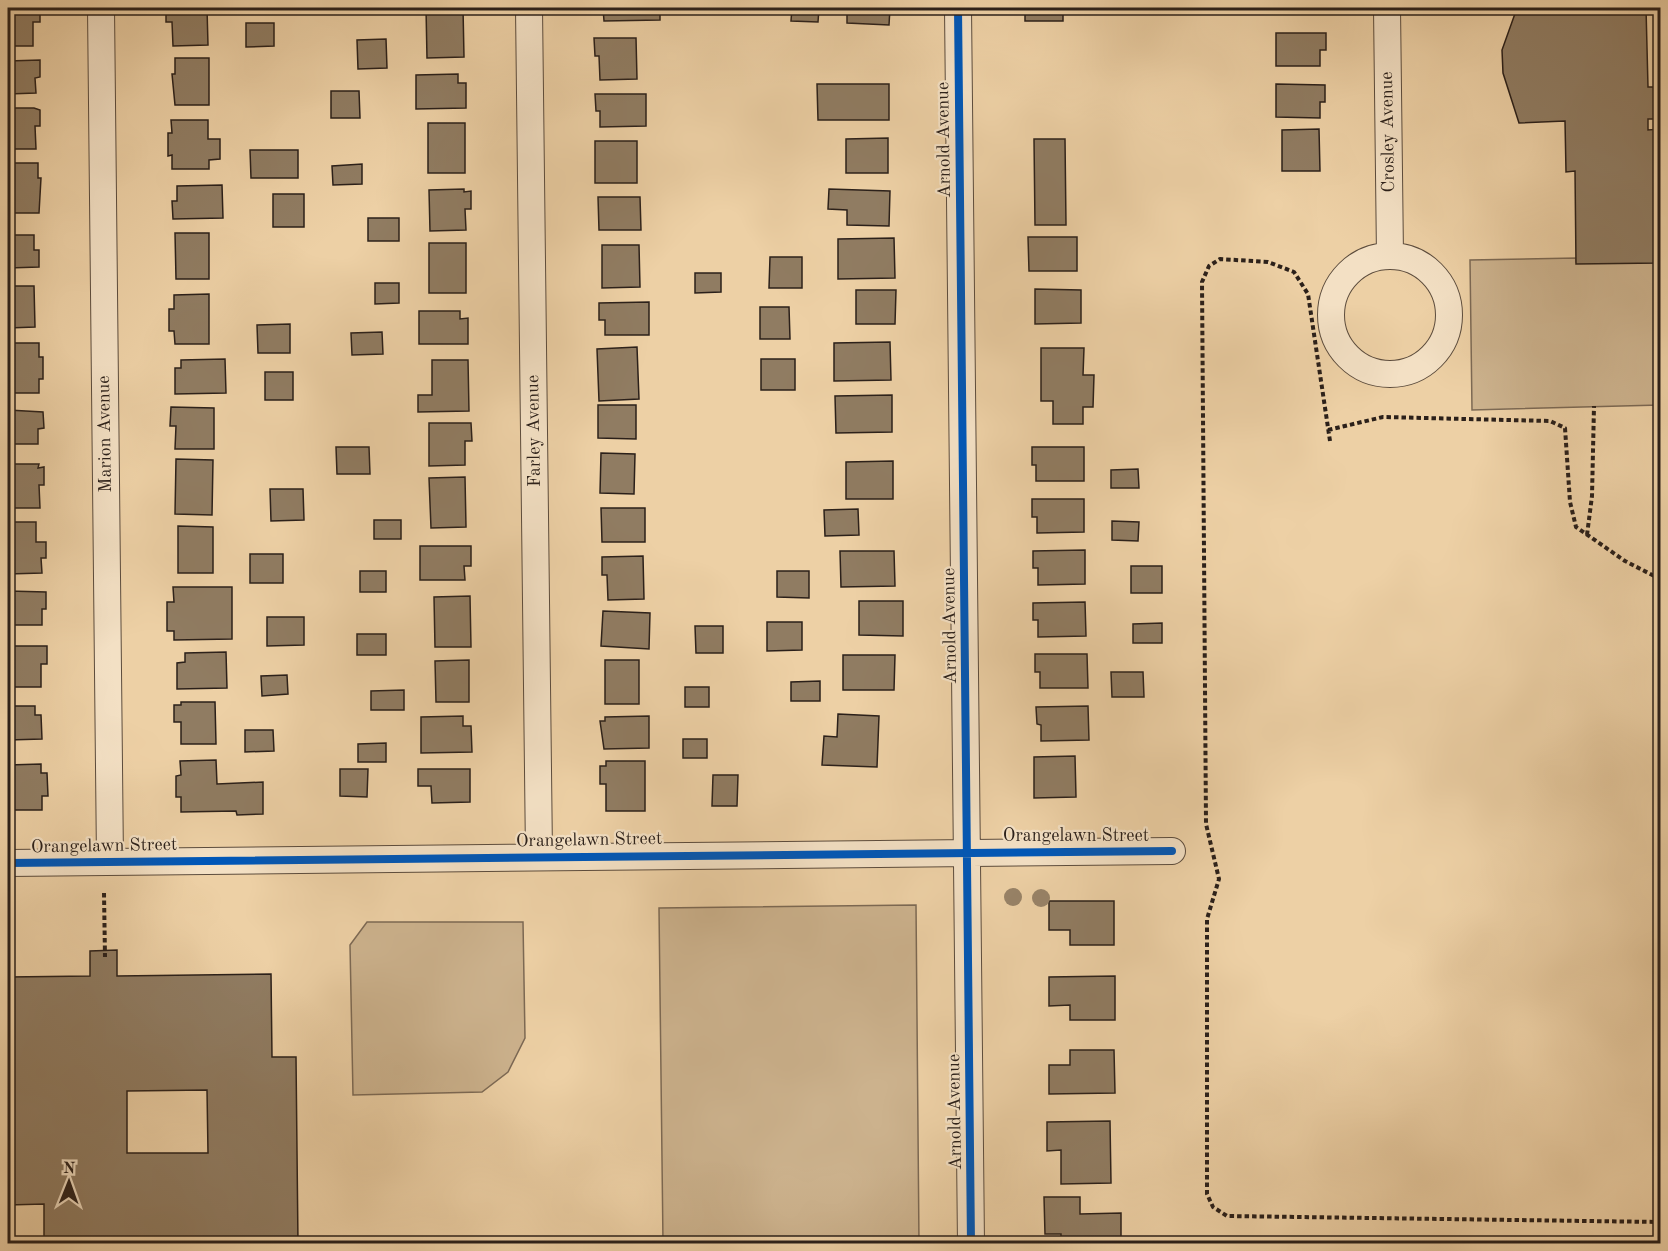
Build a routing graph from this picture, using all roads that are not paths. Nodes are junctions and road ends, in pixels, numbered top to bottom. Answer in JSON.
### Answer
{"nodes":[{"id":1,"x":101,"y":8,"type":"edge"},
{"id":2,"x":529,"y":8,"type":"edge"},
{"id":3,"x":958,"y":8,"type":"edge"},
{"id":4,"x":1387,"y":8,"type":"edge"},
{"id":5,"x":1390,"y":255,"type":"junction"},
{"id":6,"x":1172,"y":851,"type":"dead end"},
{"id":7,"x":967,"y":852,"type":"junction"},
{"id":8,"x":539,"y":855,"type":"junction"},
{"id":9,"x":110,"y":861,"type":"junction"},
{"id":10,"x":8,"y":863,"type":"edge"},
{"id":11,"x":971,"y":1244,"type":"edge"}],
"edges":[{"from":1,"to":9,"type":"street","name":"Marion Avenue"},
{"from":2,"to":8,"type":"street","name":"Farley Avenue"},
{"from":3,"to":7,"type":"street","name":"Arnold Avenue"},
{"from":4,"to":5,"type":"street","name":"Crosley Avenue"},
{"from":5,"to":5,"type":"street"},
{"from":6,"to":7,"type":"street","name":"Orangelawn Street"},
{"from":7,"to":8,"type":"street","name":"Orangelawn Street"},
{"from":7,"to":11,"type":"street","name":"Arnold Avenue"},
{"from":8,"to":9,"type":"street","name":"Orangelawn Street"},
{"from":9,"to":10,"type":"street","name":"Orangelawn Street"}]}
